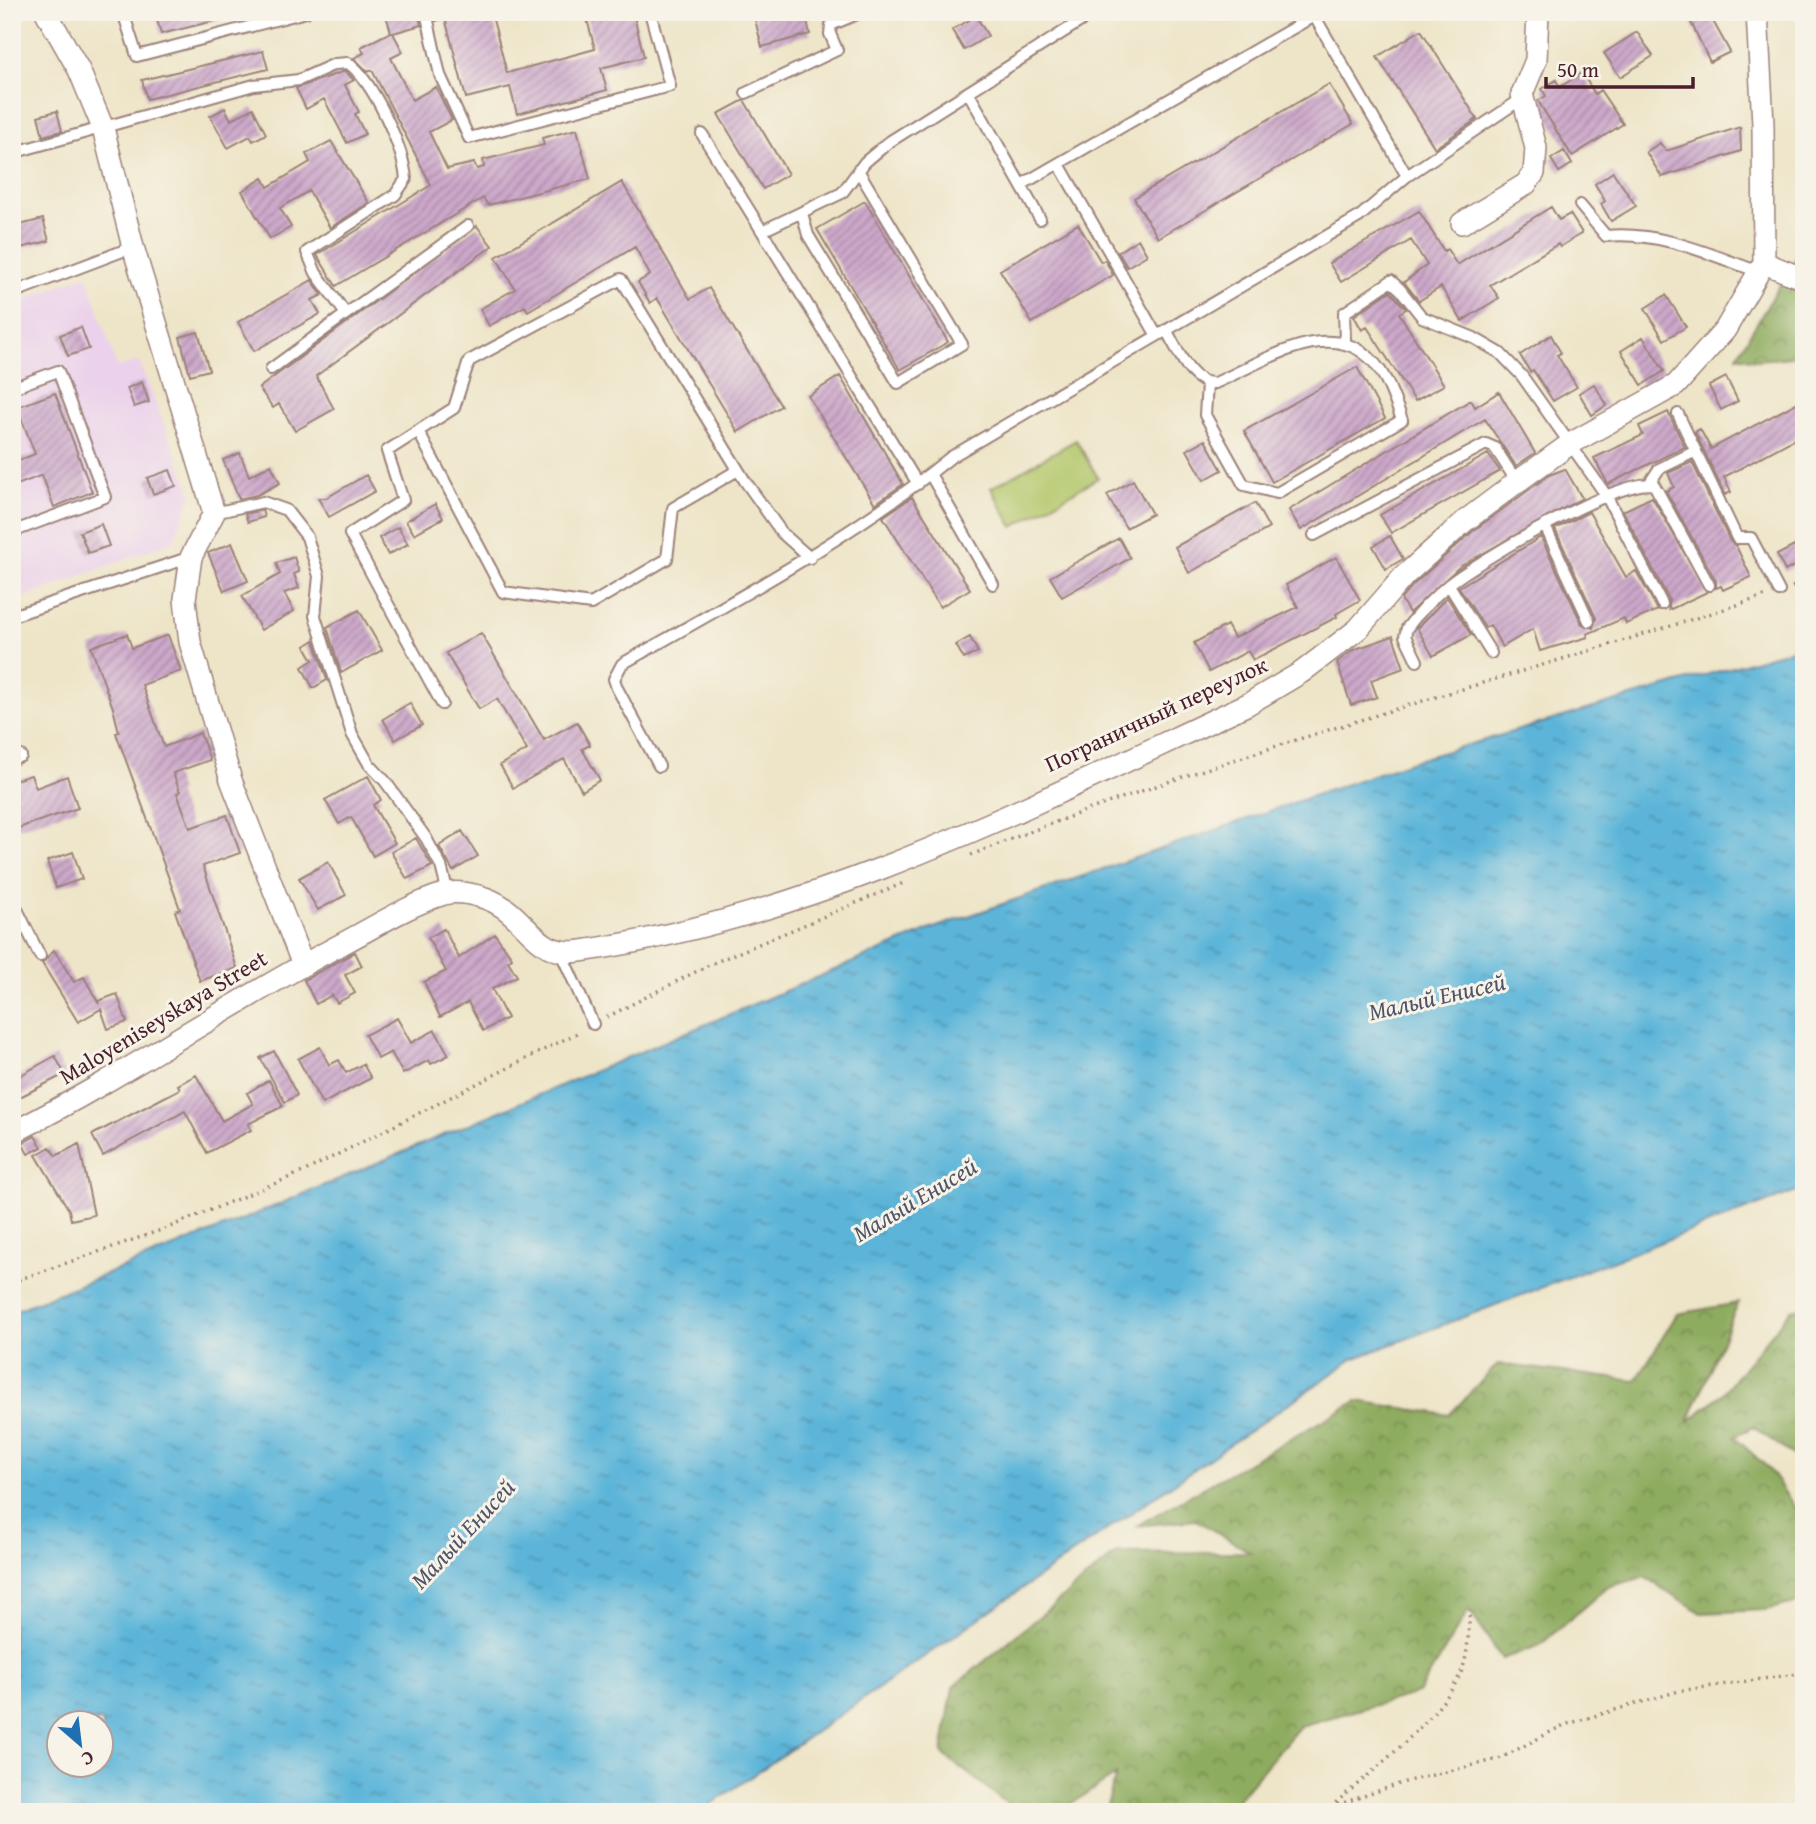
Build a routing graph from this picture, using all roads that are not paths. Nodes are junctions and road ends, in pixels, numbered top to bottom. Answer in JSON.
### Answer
{"nodes":[{"id":1,"x":46,"y":12,"type":"edge"},
{"id":2,"x":122,"y":12,"type":"edge"},
{"id":3,"x":306,"y":12,"type":"edge"},
{"id":4,"x":426,"y":12,"type":"edge"},
{"id":5,"x":650,"y":12,"type":"edge"},
{"id":6,"x":862,"y":12,"type":"edge"},
{"id":7,"x":1095,"y":12,"type":"edge"},
{"id":8,"x":1538,"y":12,"type":"edge"},
{"id":9,"x":1757,"y":12,"type":"edge"},
{"id":10,"x":1313,"y":14,"type":"edge"},
{"id":11,"x":968,"y":92,"type":"junction"},
{"id":12,"x":746,"y":93,"type":"dead end"},
{"id":13,"x":1522,"y":94,"type":"junction"},
{"id":14,"x":103,"y":128,"type":"junction"},
{"id":15,"x":702,"y":134,"type":"dead end"},
{"id":16,"x":12,"y":153,"type":"edge"},
{"id":17,"x":1059,"y":164,"type":"junction"},
{"id":18,"x":859,"y":170,"type":"junction"},
{"id":19,"x":1407,"y":176,"type":"junction"},
{"id":20,"x":1021,"y":186,"type":"junction"},
{"id":21,"x":1580,"y":205,"type":"dead end"},
{"id":22,"x":802,"y":214,"type":"junction"},
{"id":23,"x":1040,"y":219,"type":"dead end"},
{"id":24,"x":1462,"y":223,"type":"dead end"},
{"id":25,"x":468,"y":226,"type":"dead end"},
{"id":26,"x":762,"y":231,"type":"junction"},
{"id":27,"x":132,"y":247,"type":"junction"},
{"id":28,"x":1762,"y":267,"type":"junction"},
{"id":29,"x":1804,"y":279,"type":"edge"},
{"id":30,"x":12,"y":293,"type":"edge"},
{"id":31,"x":346,"y":314,"type":"junction"},
{"id":32,"x":1162,"y":333,"type":"junction"},
{"id":33,"x":1345,"y":340,"type":"junction"},
{"id":34,"x":271,"y":369,"type":"dead end"},
{"id":35,"x":1207,"y":384,"type":"junction"},
{"id":36,"x":12,"y":388,"type":"edge"},
{"id":37,"x":1678,"y":414,"type":"dead end"},
{"id":38,"x":418,"y":431,"type":"junction"},
{"id":39,"x":1570,"y":444,"type":"junction"},
{"id":40,"x":1696,"y":451,"type":"junction"},
{"id":41,"x":738,"y":470,"type":"junction"},
{"id":42,"x":930,"y":474,"type":"junction"},
{"id":43,"x":1517,"y":482,"type":"junction"},
{"id":44,"x":918,"y":484,"type":"junction"},
{"id":45,"x":1649,"y":484,"type":"junction"},
{"id":46,"x":1606,"y":495,"type":"junction"},
{"id":47,"x":214,"y":513,"type":"junction"},
{"id":48,"x":1545,"y":526,"type":"junction"},
{"id":49,"x":12,"y":532,"type":"edge"},
{"id":50,"x":1314,"y":535,"type":"dead end"},
{"id":51,"x":191,"y":557,"type":"junction"},
{"id":52,"x":810,"y":558,"type":"junction"},
{"id":53,"x":993,"y":583,"type":"dead end"},
{"id":54,"x":1449,"y":585,"type":"junction"},
{"id":55,"x":1709,"y":585,"type":"dead end"},
{"id":56,"x":1779,"y":592,"type":"road end"},
{"id":57,"x":1662,"y":604,"type":"dead end"},
{"id":58,"x":12,"y":616,"type":"edge"},
{"id":59,"x":1589,"y":621,"type":"dead end"},
{"id":60,"x":1492,"y":653,"type":"dead end"},
{"id":61,"x":1416,"y":661,"type":"dead end"},
{"id":62,"x":442,"y":704,"type":"dead end"},
{"id":63,"x":659,"y":765,"type":"dead end"},
{"id":64,"x":448,"y":892,"type":"junction"},
{"id":65,"x":12,"y":899,"type":"edge"},
{"id":66,"x":561,"y":953,"type":"junction"},
{"id":67,"x":40,"y":956,"type":"dead end"},
{"id":68,"x":303,"y":965,"type":"junction"},
{"id":69,"x":593,"y":1024,"type":"road end"},
{"id":70,"x":12,"y":1133,"type":"edge"}],
"edges":[{"from":1,"to":14,"type":"street"},
{"from":2,"to":3,"type":"lane"},
{"from":4,"to":5,"type":"lane"},
{"from":6,"to":12,"type":"lane"},
{"from":7,"to":11,"type":"lane"},
{"from":8,"to":13,"type":"street"},
{"from":9,"to":28,"type":"street"},
{"from":10,"to":17,"type":"lane"},
{"from":10,"to":19,"type":"lane"},
{"from":11,"to":18,"type":"lane"},
{"from":11,"to":20,"type":"lane"},
{"from":13,"to":19,"type":"lane"},
{"from":13,"to":24,"type":"street"},
{"from":14,"to":16,"type":"lane"},
{"from":14,"to":27,"type":"street"},
{"from":14,"to":31,"type":"lane"},
{"from":15,"to":26,"type":"lane"},
{"from":17,"to":20,"type":"lane"},
{"from":17,"to":32,"type":"lane"},
{"from":18,"to":22,"type":"lane"},
{"from":18,"to":22,"type":"lane"},
{"from":19,"to":32,"type":"lane"},
{"from":20,"to":23,"type":"lane"},
{"from":21,"to":28,"type":"lane"},
{"from":22,"to":26,"type":"lane"},
{"from":25,"to":31,"type":"lane"},
{"from":26,"to":44,"type":"lane"},
{"from":27,"to":30,"type":"lane"},
{"from":27,"to":47,"type":"street"},
{"from":28,"to":29,"type":"street"},
{"from":28,"to":39,"type":"street","name":"Пограничный переулок"},
{"from":31,"to":34,"type":"lane"},
{"from":32,"to":35,"type":"lane"},
{"from":32,"to":42,"type":"lane"},
{"from":33,"to":35,"type":"lane"},
{"from":33,"to":35,"type":"lane"},
{"from":33,"to":39,"type":"lane"},
{"from":36,"to":49,"type":"lane"},
{"from":37,"to":40,"type":"lane"},
{"from":38,"to":41,"type":"lane"},
{"from":38,"to":41,"type":"lane"},
{"from":38,"to":62,"type":"lane"},
{"from":39,"to":43,"type":"street","name":"Пограничный переулок"},
{"from":39,"to":46,"type":"lane"},
{"from":40,"to":45,"type":"lane"},
{"from":40,"to":56,"type":"lane"},
{"from":41,"to":52,"type":"lane"},
{"from":42,"to":44,"type":"lane"},
{"from":42,"to":53,"type":"lane"},
{"from":43,"to":50,"type":"lane"},
{"from":43,"to":66,"type":"street","name":"Пограничный переулок"},
{"from":44,"to":52,"type":"lane"},
{"from":45,"to":46,"type":"lane"},
{"from":45,"to":55,"type":"lane"},
{"from":46,"to":48,"type":"lane"},
{"from":46,"to":57,"type":"lane"},
{"from":47,"to":51,"type":"street"},
{"from":47,"to":64,"type":"lane"},
{"from":48,"to":54,"type":"lane"},
{"from":48,"to":59,"type":"lane"},
{"from":51,"to":58,"type":"lane"},
{"from":51,"to":68,"type":"street"},
{"from":52,"to":63,"type":"lane"},
{"from":54,"to":60,"type":"lane"},
{"from":54,"to":61,"type":"lane"},
{"from":64,"to":66,"type":"street"},
{"from":64,"to":68,"type":"street"},
{"from":65,"to":67,"type":"lane"},
{"from":66,"to":69,"type":"lane"},
{"from":68,"to":70,"type":"street","name":"Maloyeniseyskaya Street"}]}
